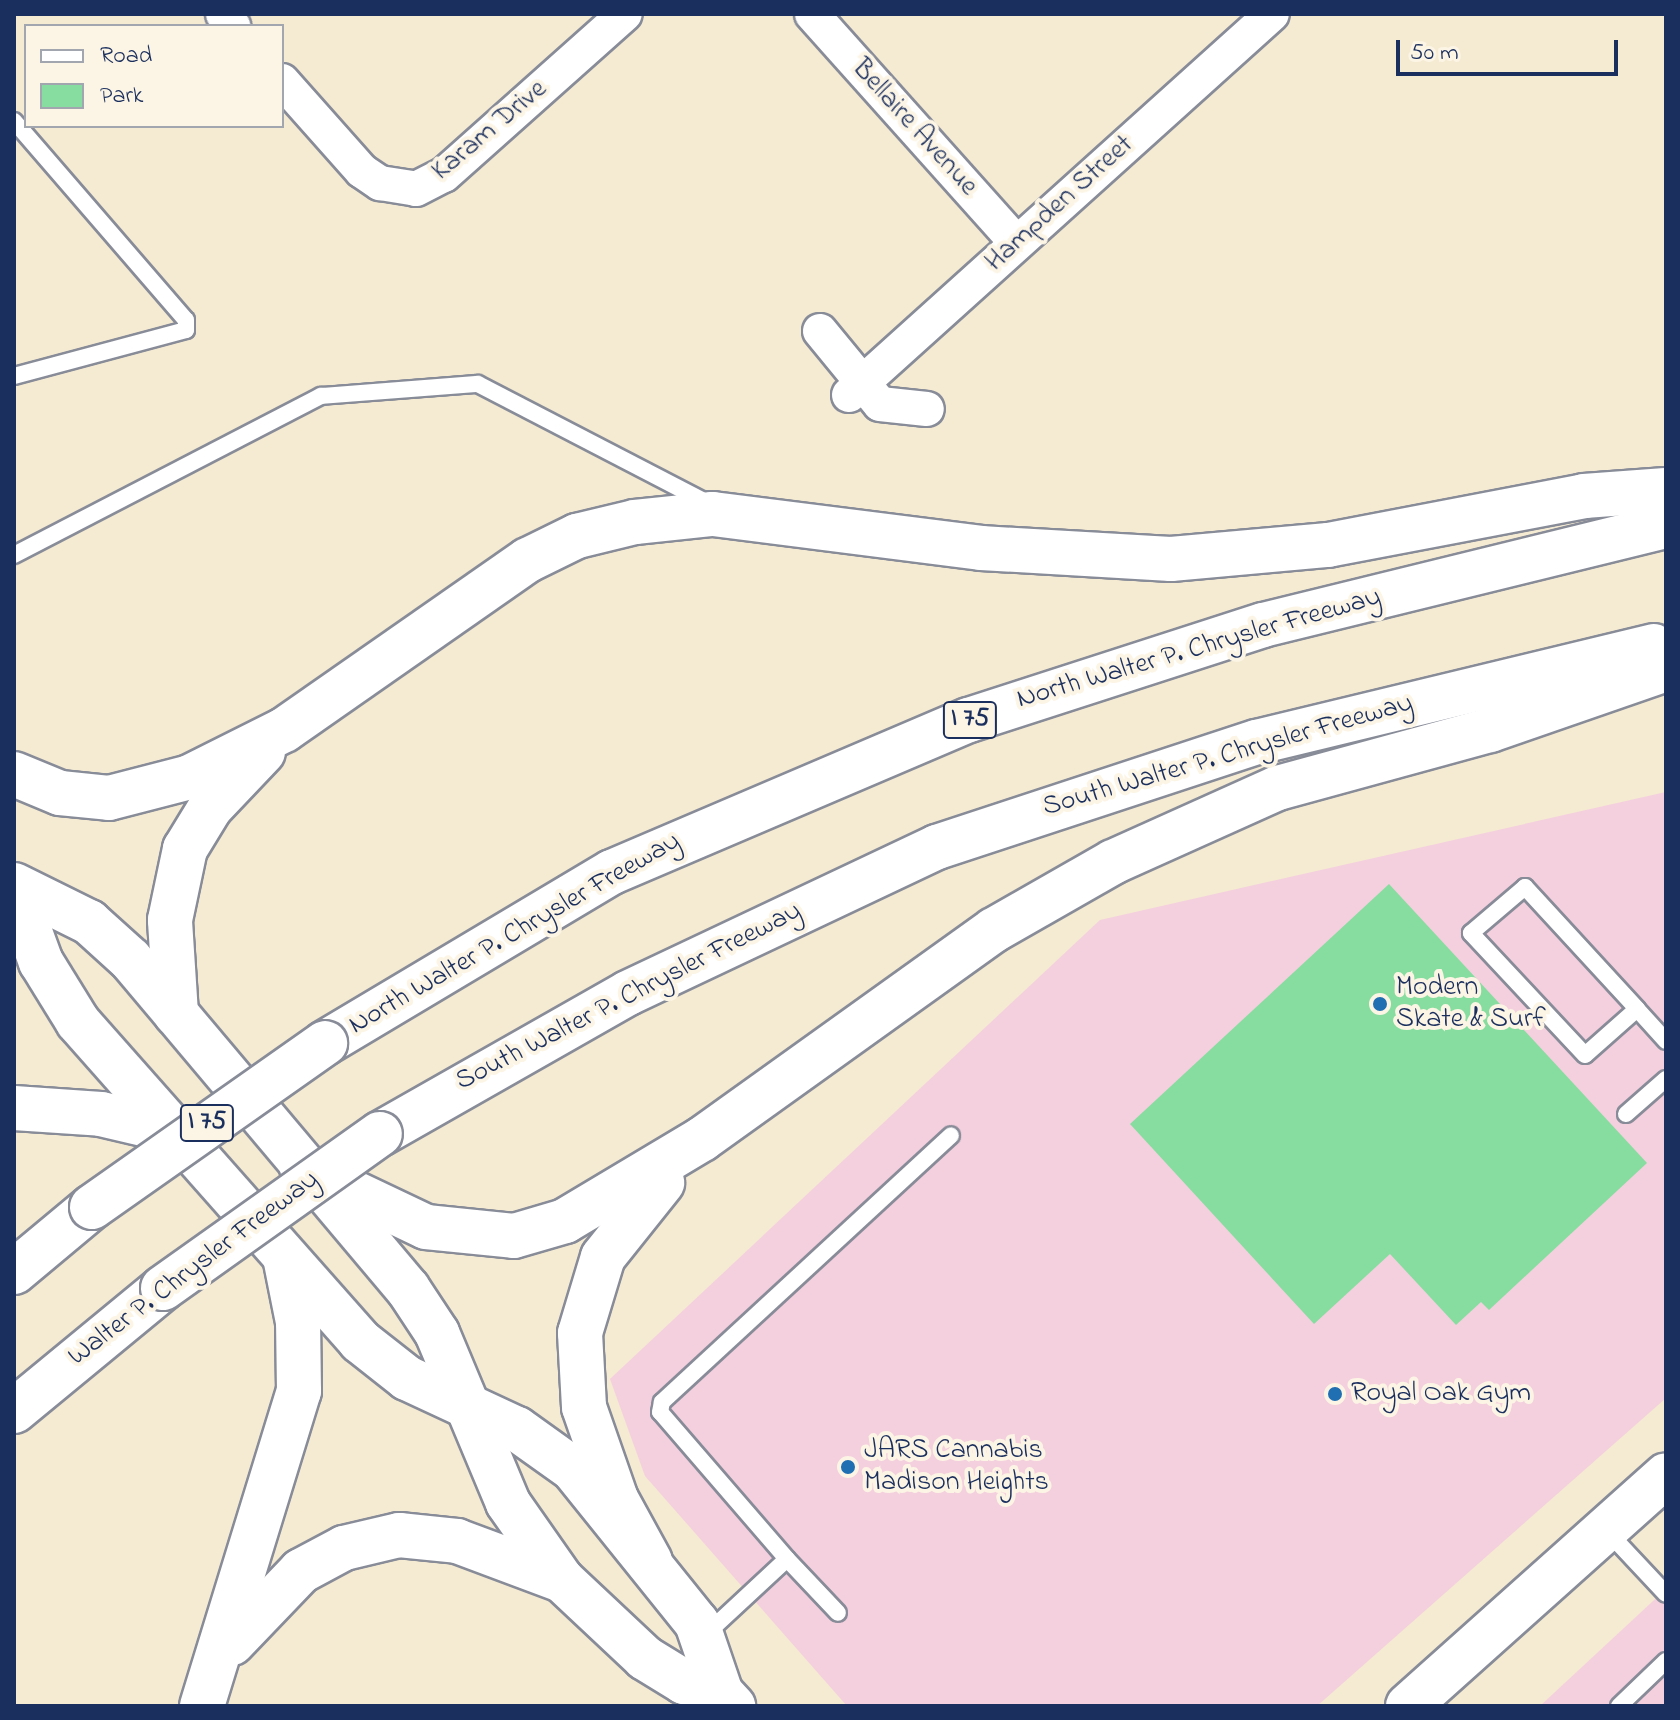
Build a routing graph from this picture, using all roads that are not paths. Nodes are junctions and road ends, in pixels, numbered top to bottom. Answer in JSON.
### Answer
{"nodes":[{"id":1,"x":625,"y":14,"type":"edge"},
{"id":2,"x":812,"y":14,"type":"edge"},
{"id":3,"x":1272,"y":14,"type":"edge"},
{"id":4,"x":284,"y":83,"type":"edge"},
{"id":5,"x":14,"y":121,"type":"edge"},
{"id":6,"x":1017,"y":243,"type":"junction"},
{"id":7,"x":820,"y":331,"type":"dead end"},
{"id":8,"x":14,"y":376,"type":"edge"},
{"id":9,"x":856,"y":388,"type":"junction"},
{"id":10,"x":927,"y":409,"type":"dead end"},
{"id":11,"x":1666,"y":490,"type":"edge"},
{"id":12,"x":733,"y":516,"type":"junction"},
{"id":13,"x":1666,"y":526,"type":"edge"},
{"id":14,"x":14,"y":555,"type":"edge"},
{"id":15,"x":1666,"y":644,"type":"edge"},
{"id":16,"x":1666,"y":669,"type":"edge"},
{"id":17,"x":284,"y":730,"type":"junction"},
{"id":18,"x":14,"y":774,"type":"edge"},
{"id":19,"x":14,"y":887,"type":"edge"},
{"id":20,"x":1637,"y":1009,"type":"junction"},
{"id":21,"x":176,"y":1014,"type":"junction"},
{"id":22,"x":1666,"y":1041,"type":"edge"},
{"id":23,"x":1666,"y":1079,"type":"edge"},
{"id":24,"x":14,"y":1108,"type":"edge"},
{"id":25,"x":1626,"y":1114,"type":"dead end"},
{"id":26,"x":380,"y":1134,"type":"joint"},
{"id":27,"x":951,"y":1135,"type":"dead end"},
{"id":28,"x":702,"y":1139,"type":"junction"},
{"id":29,"x":191,"y":1147,"type":"junction"},
{"id":30,"x":302,"y":1168,"type":"junction"},
{"id":31,"x":285,"y":1257,"type":"junction"},
{"id":32,"x":14,"y":1272,"type":"edge"},
{"id":33,"x":466,"y":1408,"type":"junction"},
{"id":34,"x":14,"y":1411,"type":"edge"},
{"id":35,"x":1666,"y":1475,"type":"edge"},
{"id":36,"x":1606,"y":1529,"type":"junction"},
{"id":37,"x":787,"y":1559,"type":"junction"},
{"id":38,"x":650,"y":1561,"type":"junction"},
{"id":39,"x":562,"y":1580,"type":"junction"},
{"id":40,"x":1666,"y":1594,"type":"edge"},
{"id":41,"x":838,"y":1613,"type":"dead end"},
{"id":42,"x":703,"y":1637,"type":"junction"},
{"id":43,"x":1666,"y":1661,"type":"edge"},
{"id":44,"x":208,"y":1691,"type":"edge"},
{"id":45,"x":727,"y":1700,"type":"edge"},
{"id":46,"x":1628,"y":1703,"type":"edge"},
{"id":47,"x":1408,"y":1706,"type":"edge"}],
"edges":[{"from":1,"to":4,"type":"street","name":"Karam Drive"},
{"from":2,"to":6,"type":"street","name":"Bellaire Avenue"},
{"from":3,"to":6,"type":"street","name":"Hampden Street"},
{"from":5,"to":8,"type":"lane"},
{"from":6,"to":9,"type":"street","name":"Hampden Street"},
{"from":7,"to":9,"type":"street"},
{"from":9,"to":10,"type":"street"},
{"from":11,"to":12,"type":"main road"},
{"from":12,"to":14,"type":"lane"},
{"from":12,"to":17,"type":"main road"},
{"from":13,"to":32,"type":"main road","name":"North Walter P. Chrysler Freeway","number":"I 75","bridge":true},
{"from":15,"to":26,"type":"main road","name":"South Walter P. Chrysler Freeway"},
{"from":16,"to":28,"type":"main road"},
{"from":17,"to":18,"type":"main road"},
{"from":17,"to":21,"type":"main road"},
{"from":19,"to":21,"type":"main road"},
{"from":19,"to":29,"type":"main road"},
{"from":20,"to":20,"type":"lane"},
{"from":20,"to":22,"type":"lane"},
{"from":21,"to":30,"type":"main road"},
{"from":23,"to":25,"type":"lane"},
{"from":24,"to":29,"type":"main road"},
{"from":26,"to":34,"type":"main road","name":"Walter P. Chrysler Freeway","bridge":true},
{"from":27,"to":37,"type":"lane"},
{"from":28,"to":30,"type":"main road"},
{"from":28,"to":38,"type":"main road"},
{"from":29,"to":31,"type":"main road"},
{"from":30,"to":33,"type":"main road"},
{"from":31,"to":33,"type":"main road"},
{"from":31,"to":44,"type":"main road"},
{"from":33,"to":38,"type":"main road"},
{"from":33,"to":39,"type":"main road"},
{"from":35,"to":36,"type":"main road"},
{"from":36,"to":40,"type":"lane"},
{"from":36,"to":47,"type":"main road"},
{"from":37,"to":41,"type":"lane"},
{"from":37,"to":42,"type":"lane"},
{"from":38,"to":42,"type":"main road"},
{"from":39,"to":44,"type":"main road"},
{"from":39,"to":45,"type":"main road"},
{"from":42,"to":45,"type":"main road"},
{"from":43,"to":46,"type":"lane"}]}
